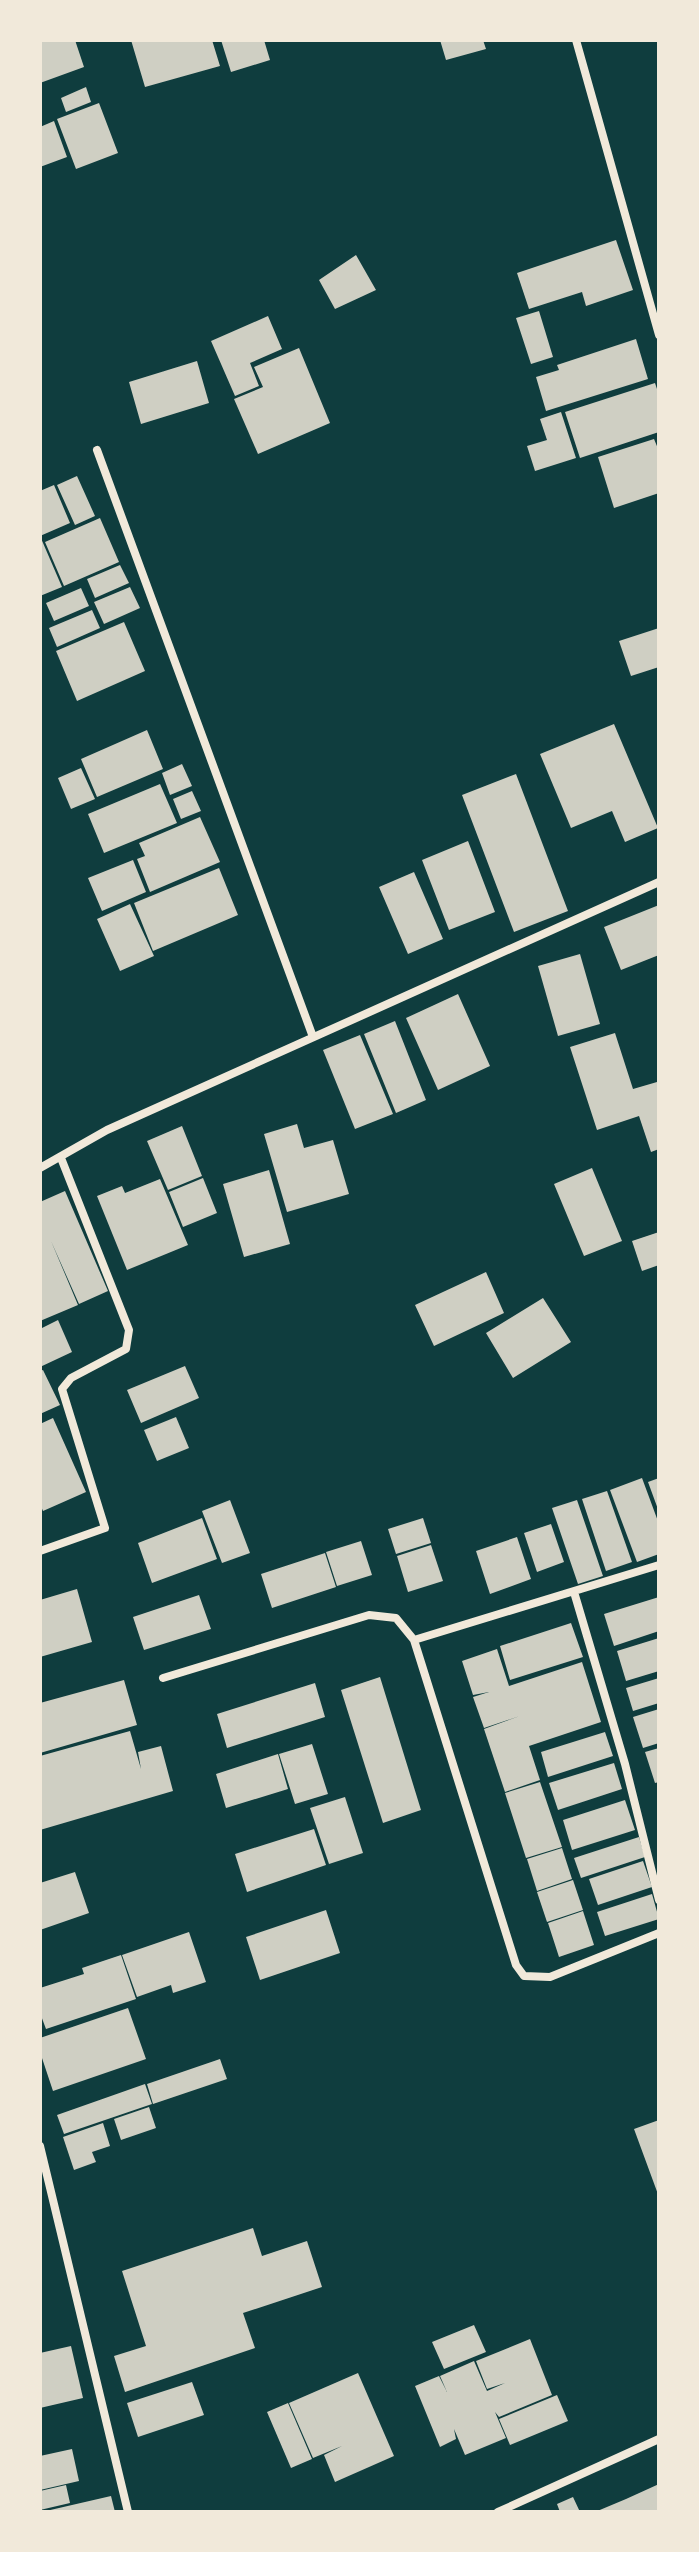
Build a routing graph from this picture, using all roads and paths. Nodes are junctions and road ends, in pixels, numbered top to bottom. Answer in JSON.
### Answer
{"nodes":[{"id":1,"x":576,"y":40,"type":"edge"},
{"id":2,"x":659,"y":335,"type":"edge"},
{"id":3,"x":97,"y":450,"type":"dead end"},
{"id":4,"x":659,"y":882,"type":"edge"},
{"id":5,"x":313,"y":1037,"type":"junction"},
{"id":6,"x":61,"y":1158,"type":"junction"},
{"id":7,"x":40,"y":1168,"type":"edge"},
{"id":8,"x":40,"y":1551,"type":"edge"},
{"id":9,"x":659,"y":1565,"type":"edge"},
{"id":10,"x":574,"y":1592,"type":"junction"},
{"id":11,"x":414,"y":1640,"type":"junction"},
{"id":12,"x":163,"y":1678,"type":"dead end"},
{"id":13,"x":659,"y":1900,"type":"edge"},
{"id":14,"x":659,"y":1933,"type":"edge"},
{"id":15,"x":40,"y":2146,"type":"edge"},
{"id":16,"x":659,"y":2439,"type":"edge"},
{"id":17,"x":128,"y":2512,"type":"edge"},
{"id":18,"x":498,"y":2512,"type":"edge"}],
"edges":[{"from":1,"to":2,"type":"street"},
{"from":3,"to":5,"type":"street"},
{"from":4,"to":5,"type":"street"},
{"from":5,"to":6,"type":"street"},
{"from":6,"to":7,"type":"street"},
{"from":6,"to":8,"type":"street"},
{"from":9,"to":10,"type":"street"},
{"from":10,"to":11,"type":"street"},
{"from":10,"to":13,"type":"street"},
{"from":11,"to":12,"type":"street"},
{"from":11,"to":14,"type":"street"},
{"from":15,"to":17,"type":"street"},
{"from":16,"to":18,"type":"street"}]}
